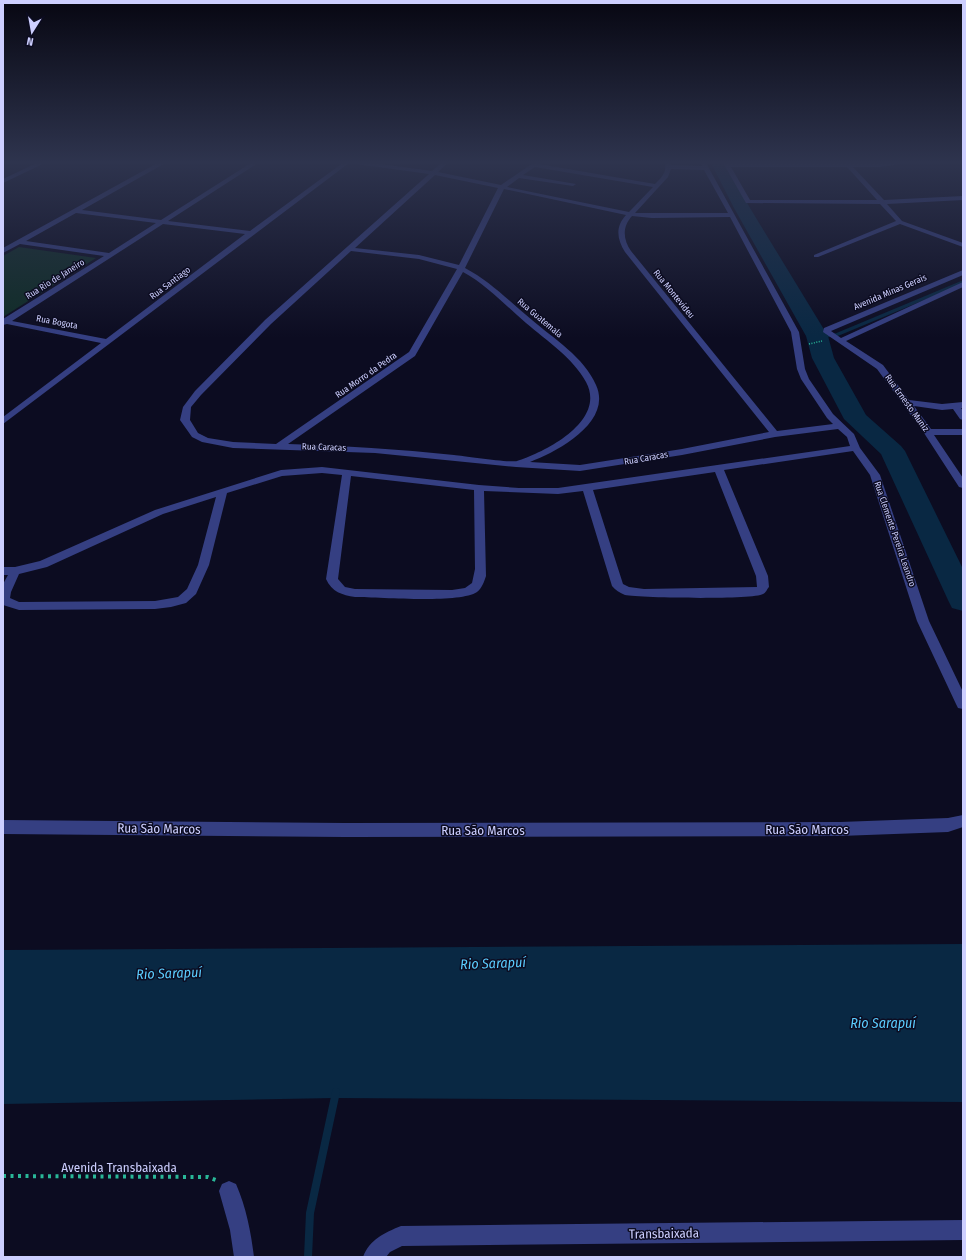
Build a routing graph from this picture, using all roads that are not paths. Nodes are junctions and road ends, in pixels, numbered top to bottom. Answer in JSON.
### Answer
{"nodes":[{"id":1,"x":59,"y":220,"type":"edge"},
{"id":2,"x":145,"y":220,"type":"edge"},
{"id":3,"x":165,"y":220,"type":"edge"},
{"id":4,"x":269,"y":220,"type":"edge"},
{"id":5,"x":383,"y":220,"type":"edge"},
{"id":6,"x":485,"y":220,"type":"edge"},
{"id":7,"x":626,"y":220,"type":"edge"},
{"id":8,"x":734,"y":220,"type":"edge"},
{"id":9,"x":898,"y":220,"type":"edge"},
{"id":10,"x":162,"y":222,"type":"junction"},
{"id":11,"x":900,"y":222,"type":"junction"},
{"id":12,"x":251,"y":233,"type":"junction"},
{"id":13,"x":19,"y":242,"type":"junction"},
{"id":14,"x":963,"y":245,"type":"edge"},
{"id":15,"x":350,"y":250,"type":"junction"},
{"id":16,"x":3,"y":251,"type":"edge"},
{"id":17,"x":111,"y":255,"type":"junction"},
{"id":18,"x":816,"y":256,"type":"dead end"},
{"id":19,"x":466,"y":258,"type":"junction"},
{"id":20,"x":436,"y":261,"type":"junction"},
{"id":21,"x":461,"y":269,"type":"junction"},
{"id":22,"x":963,"y":272,"type":"edge"},
{"id":23,"x":963,"y":284,"type":"edge"},
{"id":24,"x":3,"y":322,"type":"edge"},
{"id":25,"x":827,"y":332,"type":"joint"},
{"id":26,"x":837,"y":339,"type":"junction"},
{"id":27,"x":107,"y":342,"type":"junction"},
{"id":28,"x":908,"y":403,"type":"junction"},
{"id":29,"x":960,"y":406,"type":"edge"},
{"id":30,"x":963,"y":417,"type":"edge"},
{"id":31,"x":3,"y":421,"type":"edge"},
{"id":32,"x":839,"y":426,"type":"junction"},
{"id":33,"x":928,"y":432,"type":"junction"},
{"id":34,"x":963,"y":432,"type":"edge"},
{"id":35,"x":775,"y":434,"type":"junction"},
{"id":36,"x":279,"y":446,"type":"junction"},
{"id":37,"x":855,"y":448,"type":"junction"},
{"id":38,"x":516,"y":464,"type":"junction"},
{"id":39,"x":718,"y":467,"type":"junction"},
{"id":40,"x":347,"y":473,"type":"junction"},
{"id":41,"x":963,"y":485,"type":"edge"},
{"id":42,"x":479,"y":488,"type":"junction"},
{"id":43,"x":587,"y":488,"type":"junction"},
{"id":44,"x":223,"y":491,"type":"junction"},
{"id":45,"x":9,"y":571,"type":"edge"},
{"id":46,"x":963,"y":704,"type":"edge"},
{"id":47,"x":963,"y":821,"type":"edge"},
{"id":48,"x":3,"y":827,"type":"edge"},
{"id":49,"x":229,"y":1191,"type":"road end"},
{"id":50,"x":963,"y":1230,"type":"edge"},
{"id":51,"x":244,"y":1257,"type":"edge"},
{"id":52,"x":373,"y":1257,"type":"edge"}],
"edges":[{"from":1,"to":13,"type":"street"},
{"from":2,"to":10,"type":"street"},
{"from":3,"to":10,"type":"street","name":"Rua Rio de Janeiro"},
{"from":4,"to":12,"type":"street","name":"Rua Santiago"},
{"from":5,"to":15,"type":"street","name":"Rua Caracas"},
{"from":6,"to":19,"type":"street","name":"Rua Morro da Pedra"},
{"from":7,"to":35,"type":"street","name":"Rua Montevideu"},
{"from":8,"to":32,"type":"street","name":"Rua Clemente Pereira Leandro"},
{"from":9,"to":11,"type":"street"},
{"from":10,"to":12,"type":"street"},
{"from":10,"to":17,"type":"street","name":"Rua Rio de Janeiro"},
{"from":11,"to":14,"type":"street"},
{"from":11,"to":18,"type":"street"},
{"from":12,"to":27,"type":"street","name":"Rua Santiago"},
{"from":13,"to":16,"type":"street"},
{"from":13,"to":17,"type":"street"},
{"from":15,"to":20,"type":"street","name":"Rua Guatemala"},
{"from":15,"to":36,"type":"street","name":"Rua Caracas"},
{"from":17,"to":24,"type":"street","name":"Rua Rio de Janeiro"},
{"from":19,"to":20,"type":"street"},
{"from":19,"to":21,"type":"street","name":"Rua Morro da Pedra"},
{"from":20,"to":21,"type":"street","name":"Rua Guatemala"},
{"from":21,"to":36,"type":"street","name":"Rua Morro da Pedra"},
{"from":21,"to":38,"type":"street","name":"Rua Guatemala"},
{"from":22,"to":25,"type":"street","name":"Avenida Minas Gerais"},
{"from":23,"to":26,"type":"street","name":"Avenida Minas Gerais"},
{"from":24,"to":27,"type":"street","name":"Rua Bogota"},
{"from":25,"to":26,"type":"street","name":"Rua Ernesto Muniz"},
{"from":26,"to":28,"type":"street","name":"Rua Ernesto Muniz"},
{"from":27,"to":31,"type":"street","name":"Rua Santiago"},
{"from":28,"to":29,"type":"street"},
{"from":28,"to":33,"type":"street","name":"Rua Ernesto Muniz"},
{"from":29,"to":30,"type":"street"},
{"from":32,"to":35,"type":"street","name":"Rua Caracas"},
{"from":32,"to":37,"type":"street","name":"Rua Clemente Pereira Leandro"},
{"from":33,"to":34,"type":"street"},
{"from":33,"to":41,"type":"street","name":"Rua Ernesto Muniz"},
{"from":35,"to":38,"type":"street","name":"Rua Caracas"},
{"from":36,"to":38,"type":"street","name":"Rua Caracas"},
{"from":37,"to":39,"type":"street"},
{"from":37,"to":46,"type":"street","name":"Rua Clemente Pereira Leandro"},
{"from":39,"to":43,"type":"street"},
{"from":39,"to":43,"type":"street"},
{"from":40,"to":42,"type":"street"},
{"from":40,"to":42,"type":"street"},
{"from":40,"to":44,"type":"street"},
{"from":42,"to":43,"type":"street"},
{"from":44,"to":45,"type":"street"},
{"from":44,"to":45,"type":"street"},
{"from":47,"to":48,"type":"street","name":"Rua Sāo Marcos"},
{"from":49,"to":51,"type":"street"},
{"from":50,"to":52,"type":"street","name":"Transbaixada"}]}
